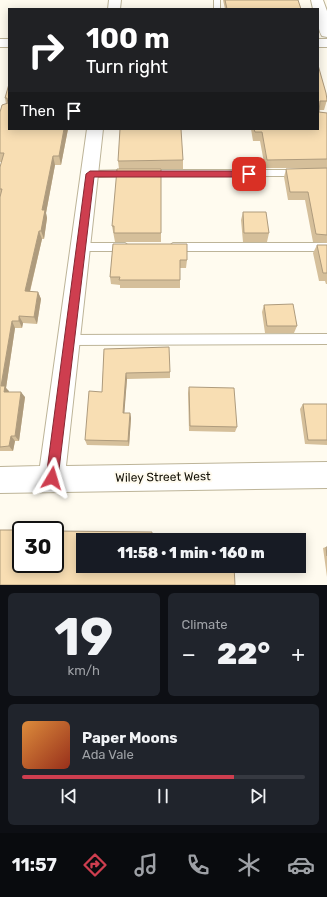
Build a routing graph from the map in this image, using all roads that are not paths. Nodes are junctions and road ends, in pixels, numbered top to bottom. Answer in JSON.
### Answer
{"nodes":[{"id":1,"x":317,"y":0,"type":"edge"},
{"id":2,"x":327,"y":33,"type":"edge"},
{"id":3,"x":95,"y":130,"type":"edge"},
{"id":4,"x":306,"y":173,"type":"edge"},
{"id":5,"x":90,"y":174,"type":"junction"},
{"id":6,"x":81,"y":247,"type":"junction"},
{"id":7,"x":135,"y":247,"type":"edge"},
{"id":8,"x":159,"y":247,"type":"edge"},
{"id":9,"x":327,"y":247,"type":"edge"},
{"id":10,"x":327,"y":339,"type":"edge"},
{"id":11,"x":69,"y":340,"type":"junction"},
{"id":12,"x":327,"y":475,"type":"edge"},
{"id":13,"x":52,"y":478,"type":"junction"},
{"id":14,"x":0,"y":480,"type":"edge"}],
"edges":[{"from":1,"to":2,"type":"street"},
{"from":3,"to":5,"type":"street"},
{"from":4,"to":5,"type":"lane"},
{"from":5,"to":6,"type":"street"},
{"from":6,"to":7,"type":"lane"},
{"from":6,"to":11,"type":"street"},
{"from":8,"to":9,"type":"lane"},
{"from":10,"to":11,"type":"lane"},
{"from":11,"to":13,"type":"street"},
{"from":12,"to":13,"type":"street","name":"Wiley Street West"},
{"from":13,"to":14,"type":"street","name":"Wiley Street West"}]}
